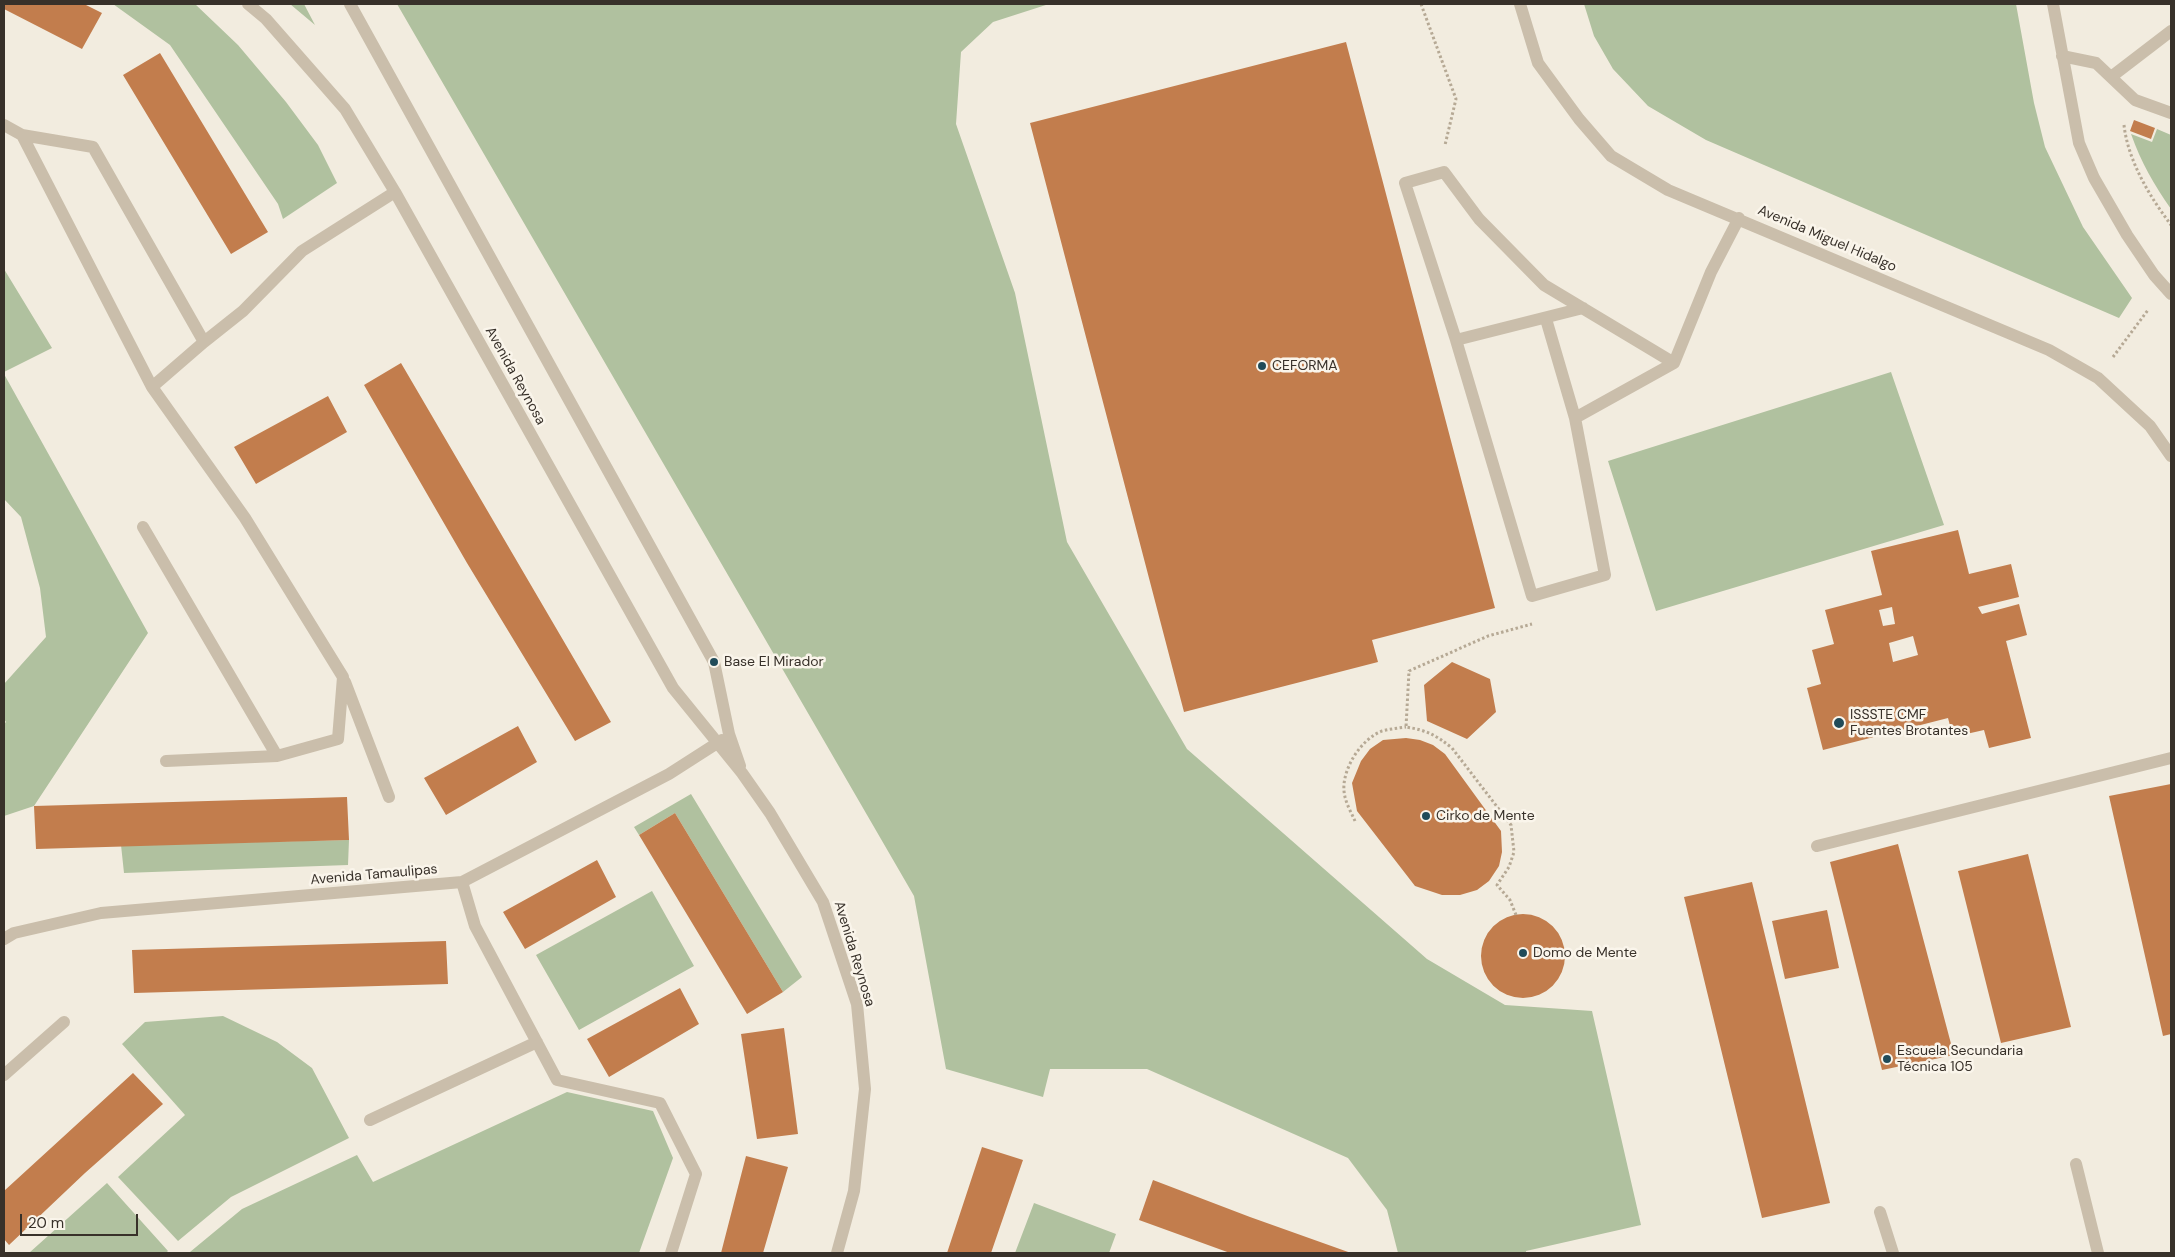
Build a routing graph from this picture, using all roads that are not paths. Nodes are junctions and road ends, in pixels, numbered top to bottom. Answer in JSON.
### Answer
{"nodes":[{"id":1,"x":248,"y":4,"type":"edge"},
{"id":2,"x":350,"y":4,"type":"edge"},
{"id":3,"x":1520,"y":4,"type":"edge"},
{"id":4,"x":2053,"y":4,"type":"edge"},
{"id":5,"x":2171,"y":31,"type":"edge"},
{"id":6,"x":2062,"y":56,"type":"junction"},
{"id":7,"x":2111,"y":77,"type":"junction"},
{"id":8,"x":2171,"y":113,"type":"edge"},
{"id":9,"x":4,"y":125,"type":"edge"},
{"id":10,"x":22,"y":135,"type":"junction"},
{"id":11,"x":395,"y":192,"type":"junction"},
{"id":12,"x":1738,"y":218,"type":"junction"},
{"id":13,"x":2168,"y":291,"type":"edge"},
{"id":14,"x":1583,"y":308,"type":"junction"},
{"id":15,"x":1546,"y":319,"type":"junction"},
{"id":16,"x":1456,"y":340,"type":"junction"},
{"id":17,"x":204,"y":342,"type":"junction"},
{"id":18,"x":1674,"y":363,"type":"junction"},
{"id":19,"x":152,"y":387,"type":"junction"},
{"id":20,"x":1576,"y":418,"type":"junction"},
{"id":21,"x":2171,"y":456,"type":"edge"},
{"id":22,"x":143,"y":527,"type":"dead end"},
{"id":23,"x":343,"y":677,"type":"junction"},
{"id":24,"x":729,"y":734,"type":"junction"},
{"id":25,"x":716,"y":744,"type":"junction"},
{"id":26,"x":277,"y":756,"type":"junction"},
{"id":27,"x":2171,"y":758,"type":"edge"},
{"id":28,"x":166,"y":761,"type":"dead end"},
{"id":29,"x":742,"y":773,"type":"junction"},
{"id":30,"x":388,"y":798,"type":"dead end"},
{"id":31,"x":1817,"y":846,"type":"dead end"},
{"id":32,"x":462,"y":882,"type":"junction"},
{"id":33,"x":4,"y":939,"type":"edge"},
{"id":34,"x":64,"y":1022,"type":"dead end"},
{"id":35,"x":536,"y":1042,"type":"junction"},
{"id":36,"x":4,"y":1075,"type":"edge"},
{"id":37,"x":370,"y":1120,"type":"dead end"},
{"id":38,"x":2076,"y":1164,"type":"dead end"},
{"id":39,"x":1880,"y":1212,"type":"dead end"},
{"id":40,"x":671,"y":1253,"type":"edge"},
{"id":41,"x":837,"y":1253,"type":"edge"},
{"id":42,"x":1893,"y":1253,"type":"edge"},
{"id":43,"x":2098,"y":1253,"type":"edge"}],
"edges":[{"from":1,"to":11,"type":"street","name":"Avenida Reynosa"},
{"from":2,"to":24,"type":"street","name":"Avenida Reynosa"},
{"from":3,"to":12,"type":"street","name":"Avenida Miguel Hidalgo"},
{"from":4,"to":6,"type":"street"},
{"from":5,"to":7,"type":"street"},
{"from":6,"to":7,"type":"street"},
{"from":6,"to":13,"type":"street"},
{"from":7,"to":8,"type":"street"},
{"from":9,"to":10,"type":"street"},
{"from":10,"to":17,"type":"street"},
{"from":10,"to":19,"type":"street"},
{"from":11,"to":17,"type":"street"},
{"from":11,"to":25,"type":"street","name":"Avenida Reynosa"},
{"from":12,"to":18,"type":"street"},
{"from":12,"to":21,"type":"street","name":"Avenida Miguel Hidalgo"},
{"from":14,"to":15,"type":"street"},
{"from":14,"to":16,"type":"street"},
{"from":14,"to":18,"type":"street"},
{"from":15,"to":16,"type":"street"},
{"from":15,"to":20,"type":"street"},
{"from":16,"to":20,"type":"street"},
{"from":17,"to":19,"type":"street"},
{"from":18,"to":20,"type":"street"},
{"from":19,"to":23,"type":"street"},
{"from":22,"to":26,"type":"street"},
{"from":23,"to":26,"type":"street"},
{"from":23,"to":30,"type":"street"},
{"from":24,"to":25,"type":"street","name":"Avenida Tamaulipas"},
{"from":24,"to":29,"type":"street","name":"Avenida Reynosa"},
{"from":25,"to":29,"type":"street","name":"Avenida Reynosa"},
{"from":25,"to":32,"type":"street","name":"Avenida Tamaulipas"},
{"from":26,"to":28,"type":"street"},
{"from":27,"to":31,"type":"street"},
{"from":29,"to":41,"type":"street","name":"Avenida Reynosa"},
{"from":32,"to":33,"type":"street","name":"Avenida Tamaulipas"},
{"from":32,"to":35,"type":"street"},
{"from":34,"to":36,"type":"street"},
{"from":35,"to":37,"type":"street"},
{"from":35,"to":40,"type":"street"},
{"from":38,"to":43,"type":"street"},
{"from":39,"to":42,"type":"street"}]}
